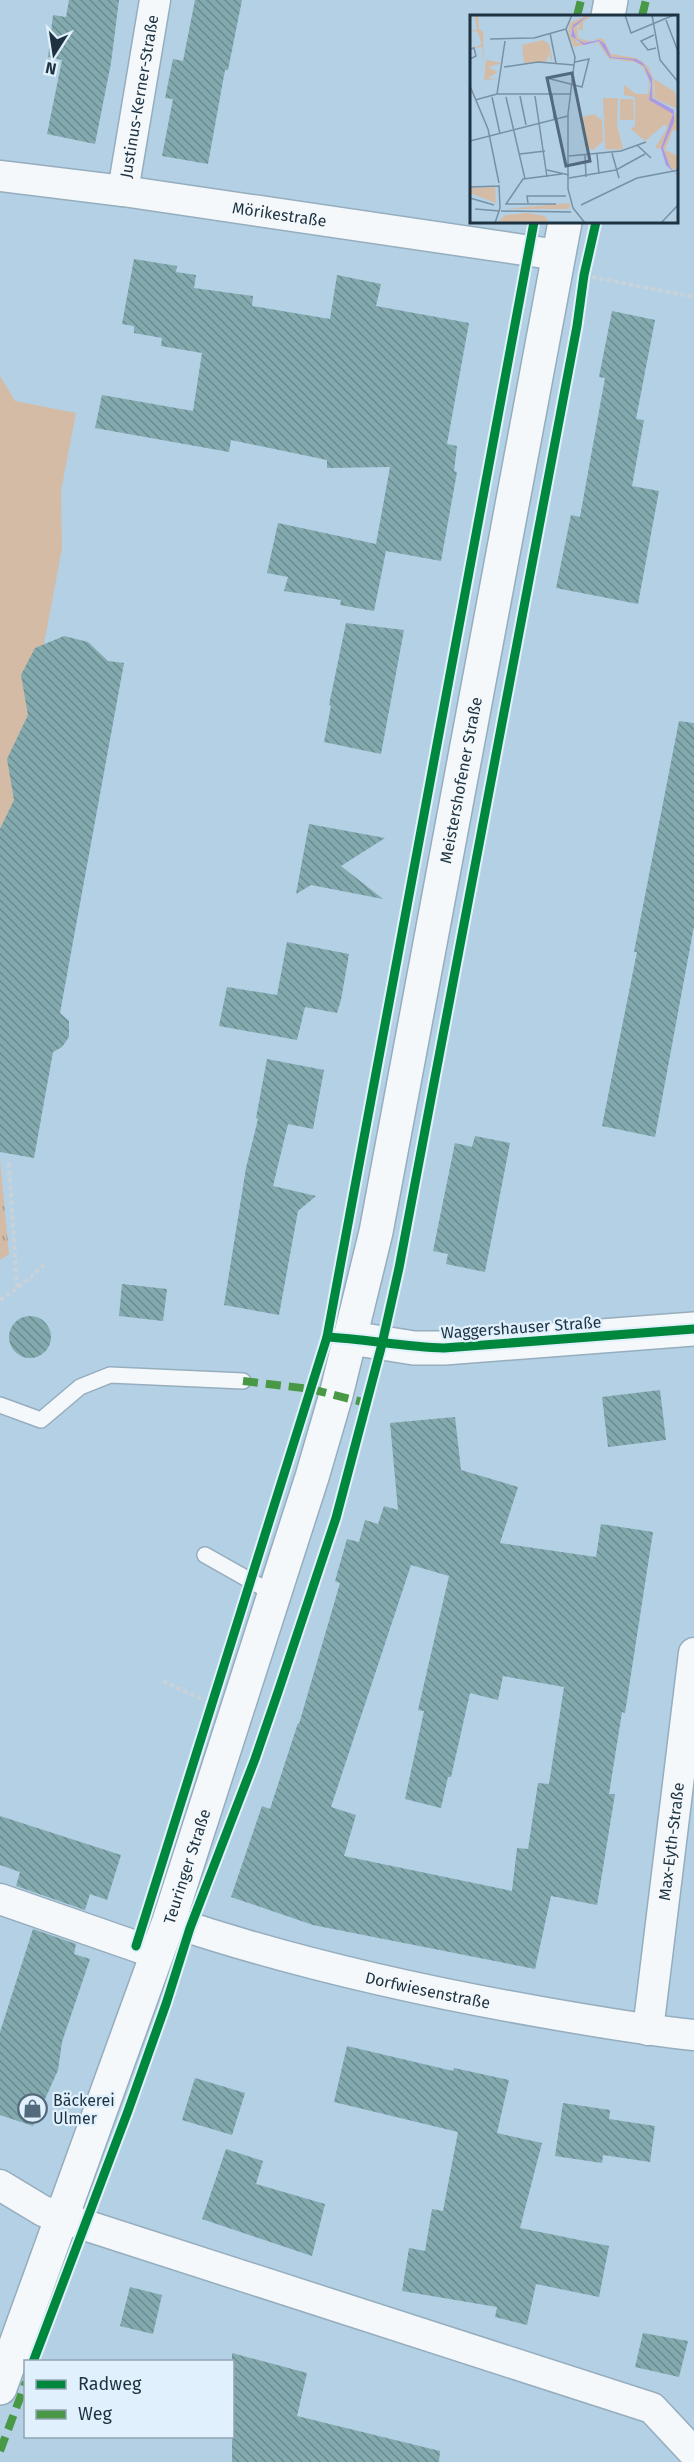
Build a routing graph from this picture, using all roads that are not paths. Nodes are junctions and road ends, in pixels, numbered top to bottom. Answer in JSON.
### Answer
{"nodes":[{"id":1,"x":155,"y":0,"type":"edge"},
{"id":2,"x":611,"y":0,"type":"edge"},
{"id":3,"x":608,"y":15,"type":"edge"},
{"id":4,"x":0,"y":176,"type":"edge"},
{"id":5,"x":123,"y":191,"type":"junction"},
{"id":6,"x":565,"y":224,"type":"edge"},
{"id":7,"x":558,"y":255,"type":"junction"},
{"id":8,"x":694,"y":1329,"type":"edge"},
{"id":9,"x":351,"y":1338,"type":"junction"},
{"id":10,"x":243,"y":1381,"type":"dead end"},
{"id":11,"x":0,"y":1405,"type":"edge"},
{"id":12,"x":205,"y":1555,"type":"dead end"},
{"id":13,"x":274,"y":1594,"type":"junction"},
{"id":14,"x":694,"y":1653,"type":"edge"},
{"id":15,"x":0,"y":1899,"type":"edge"},
{"id":16,"x":169,"y":1921,"type":"junction"},
{"id":17,"x":158,"y":1954,"type":"junction"},
{"id":18,"x":648,"y":2030,"type":"junction"},
{"id":19,"x":694,"y":2035,"type":"edge"},
{"id":20,"x":0,"y":2185,"type":"edge"},
{"id":21,"x":63,"y":2218,"type":"junction"},
{"id":22,"x":0,"y":2388,"type":"edge"},
{"id":23,"x":694,"y":2453,"type":"edge"}],
"edges":[{"from":1,"to":5,"type":"street","name":"Justinus-Kerner-Straße"},
{"from":2,"to":3,"type":"street"},
{"from":4,"to":5,"type":"street","name":"Mörikestraße"},
{"from":5,"to":7,"type":"street","name":"Mörikestraße"},
{"from":6,"to":7,"type":"street","name":"Meistershofener Straße"},
{"from":7,"to":9,"type":"street","name":"Meistershofener Straße"},
{"from":8,"to":9,"type":"street","name":"Waggershauser Straße"},
{"from":9,"to":13,"type":"street","name":"Teuringer Straße"},
{"from":10,"to":11,"type":"lane"},
{"from":12,"to":13,"type":"lane"},
{"from":13,"to":16,"type":"street","name":"Teuringer Straße"},
{"from":14,"to":18,"type":"street","name":"Max-Eyth-Straße"},
{"from":15,"to":17,"type":"street"},
{"from":16,"to":17,"type":"street","name":"Teuringer Straße"},
{"from":16,"to":18,"type":"street","name":"Dorfwiesenstraße"},
{"from":17,"to":21,"type":"street","name":"Teuringer Straße"},
{"from":18,"to":19,"type":"street","name":"Dorfwiesenstraße"},
{"from":20,"to":21,"type":"street"},
{"from":21,"to":22,"type":"street","name":"Teuringer Straße"},
{"from":21,"to":23,"type":"street"}]}
